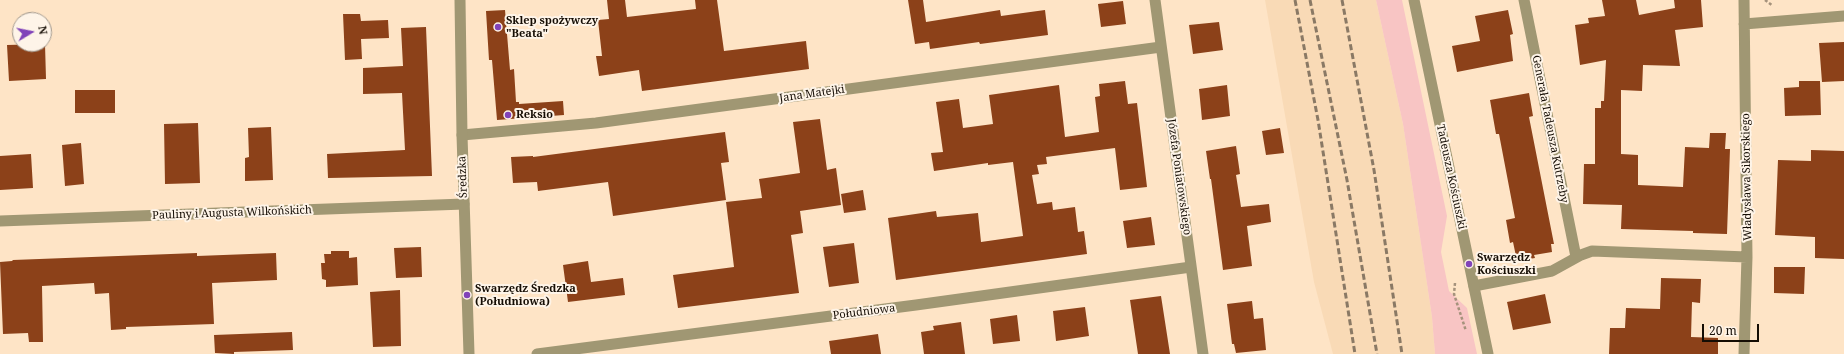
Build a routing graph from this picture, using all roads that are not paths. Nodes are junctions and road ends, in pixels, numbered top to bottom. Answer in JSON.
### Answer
{"nodes":[{"id":1,"x":460,"y":0,"type":"edge"},
{"id":2,"x":1155,"y":0,"type":"edge"},
{"id":3,"x":1414,"y":0,"type":"edge"},
{"id":4,"x":1524,"y":0,"type":"edge"},
{"id":5,"x":1744,"y":0,"type":"edge"},
{"id":6,"x":1844,"y":16,"type":"edge"},
{"id":7,"x":1744,"y":24,"type":"junction"},
{"id":8,"x":1161,"y":47,"type":"junction"},
{"id":9,"x":462,"y":135,"type":"junction"},
{"id":10,"x":464,"y":204,"type":"junction"},
{"id":11,"x":0,"y":221,"type":"edge"},
{"id":12,"x":1576,"y":257,"type":"junction"},
{"id":13,"x":1747,"y":257,"type":"junction"},
{"id":14,"x":1191,"y":267,"type":"junction"},
{"id":15,"x":1474,"y":286,"type":"junction"},
{"id":16,"x":598,"y":350,"type":"edge"},
{"id":17,"x":469,"y":354,"type":"edge"},
{"id":18,"x":537,"y":354,"type":"edge"},
{"id":19,"x":1203,"y":354,"type":"edge"},
{"id":20,"x":1488,"y":354,"type":"edge"},
{"id":21,"x":1744,"y":354,"type":"edge"}],
"edges":[{"from":1,"to":9,"type":"street","name":"Średzka"},
{"from":2,"to":8,"type":"street","name":"Józefa Poniatowskiego"},
{"from":3,"to":15,"type":"street","name":"Tadeusza Kościuszki"},
{"from":4,"to":12,"type":"street","name":"Generała Tadeusza Kutrzeby"},
{"from":5,"to":7,"type":"street","name":"Władysława Sikorskiego"},
{"from":6,"to":7,"type":"street"},
{"from":7,"to":13,"type":"street","name":"Władysława Sikorskiego"},
{"from":8,"to":9,"type":"street","name":"Jana Matejki"},
{"from":8,"to":14,"type":"street","name":"Józefa Poniatowskiego"},
{"from":9,"to":10,"type":"street","name":"Średzka"},
{"from":10,"to":11,"type":"street","name":"Pauliny i Augusta Wilkońskich"},
{"from":10,"to":17,"type":"street","name":"Średzka"},
{"from":12,"to":13,"type":"street"},
{"from":12,"to":15,"type":"street"},
{"from":13,"to":21,"type":"street","name":"Władysława Sikorskiego"},
{"from":14,"to":16,"type":"street","name":"Południowa"},
{"from":14,"to":19,"type":"street","name":"Józefa Poniatowskiego"},
{"from":15,"to":20,"type":"street","name":"Tadeusza Kościuszki"},
{"from":16,"to":18,"type":"street","name":"Południowa"}]}
